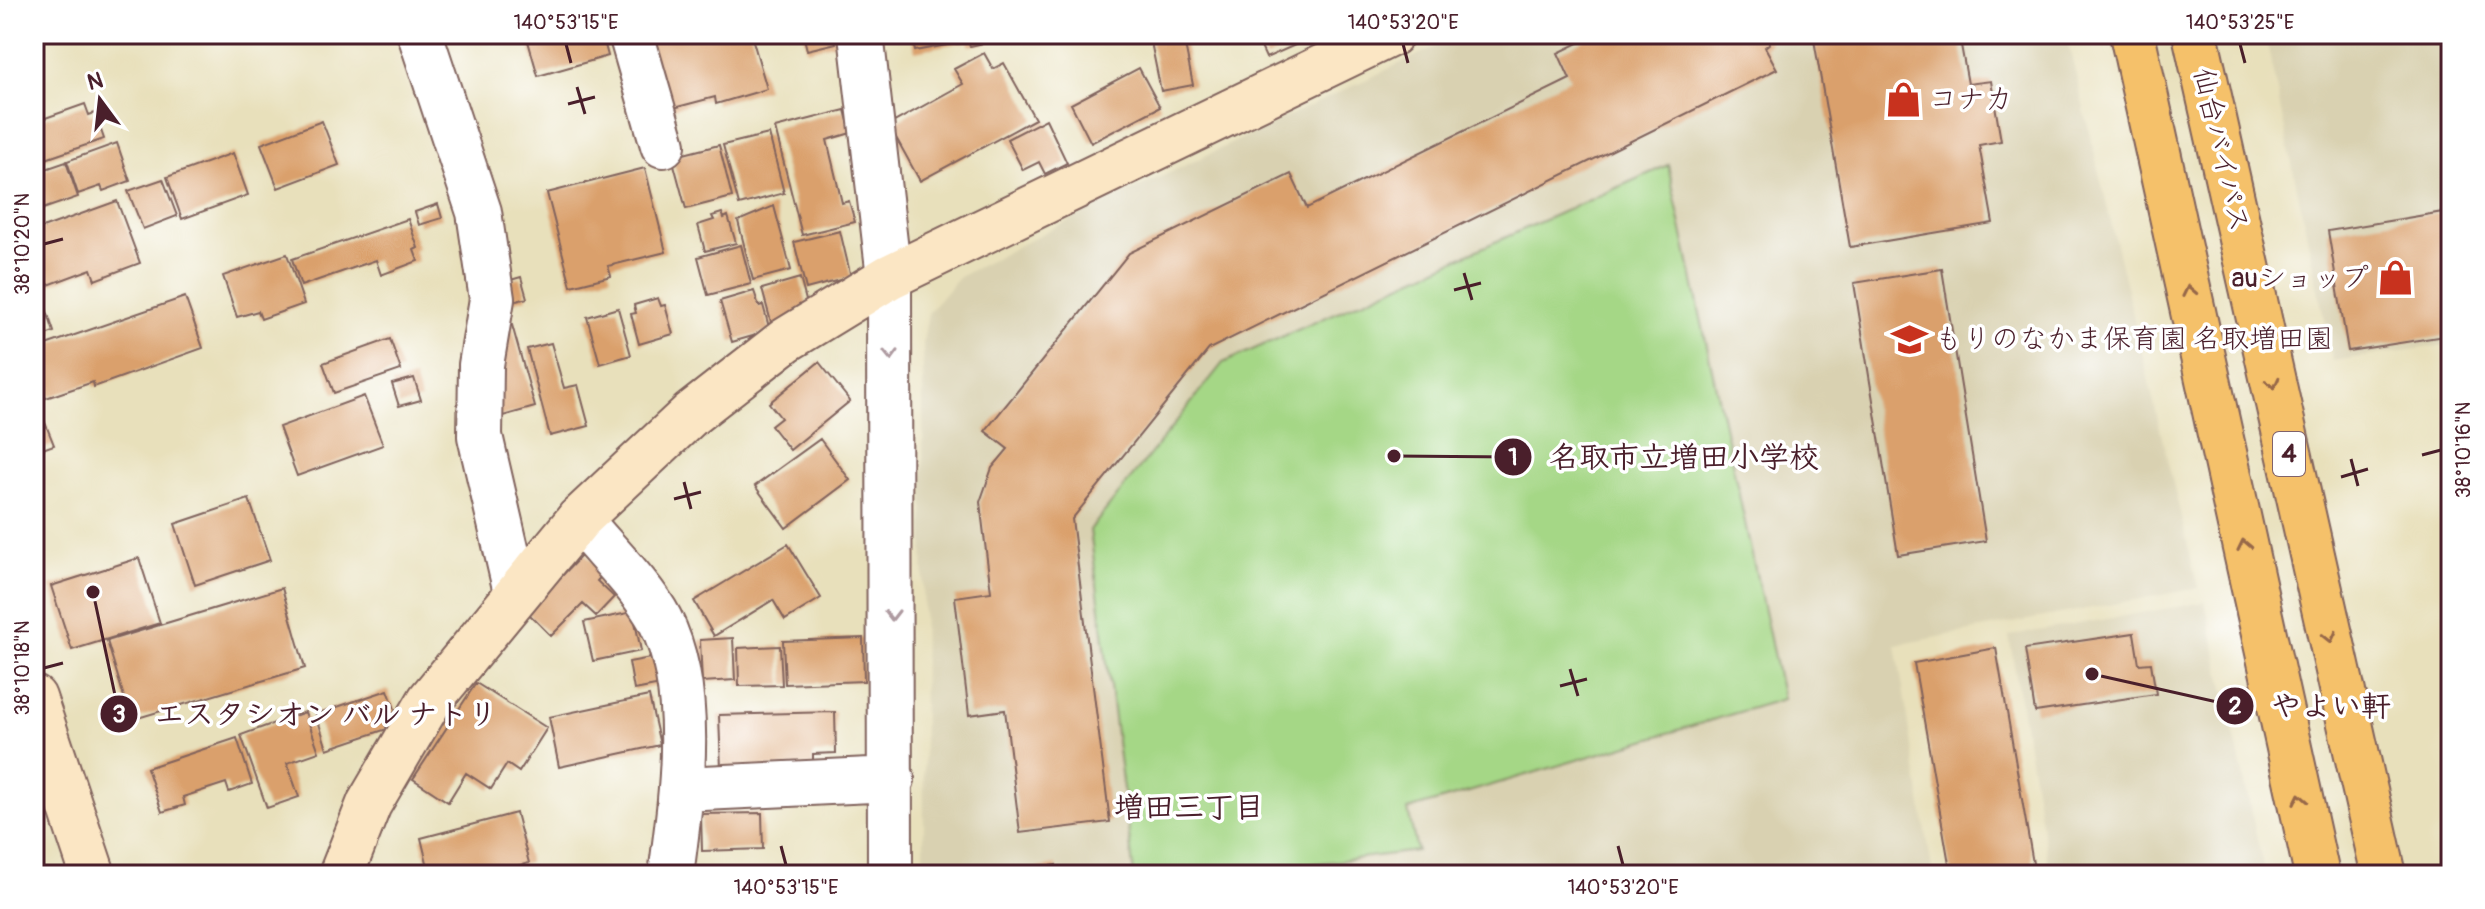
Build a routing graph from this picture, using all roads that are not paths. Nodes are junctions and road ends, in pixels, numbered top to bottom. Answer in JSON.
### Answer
{"nodes":[{"id":1,"x":420,"y":34,"type":"edge"},
{"id":2,"x":631,"y":34,"type":"edge"},
{"id":3,"x":861,"y":34,"type":"edge"},
{"id":4,"x":1391,"y":34,"type":"edge"},
{"id":5,"x":2132,"y":34,"type":"edge"},
{"id":6,"x":2195,"y":34,"type":"edge"},
{"id":7,"x":663,"y":145,"type":"dead end"},
{"id":8,"x":889,"y":277,"type":"junction"},
{"id":9,"x":579,"y":519,"type":"junction"},
{"id":10,"x":516,"y":592,"type":"junction"},
{"id":11,"x":34,"y":698,"type":"edge"},
{"id":12,"x":892,"y":779,"type":"junction"},
{"id":13,"x":682,"y":789,"type":"junction"},
{"id":14,"x":93,"y":875,"type":"edge"},
{"id":15,"x":341,"y":875,"type":"edge"},
{"id":16,"x":671,"y":875,"type":"edge"},
{"id":17,"x":890,"y":875,"type":"edge"},
{"id":18,"x":2317,"y":875,"type":"edge"},
{"id":19,"x":2384,"y":875,"type":"edge"}],
"edges":[{"from":1,"to":10,"type":"street"},
{"from":2,"to":7,"type":"street"},
{"from":3,"to":8,"type":"street"},
{"from":4,"to":8,"type":"street"},
{"from":18,"to":5,"type":"highway","one_way":true},
{"from":6,"to":19,"type":"highway","name":"仙台バイパス","number":"4","one_way":true},
{"from":8,"to":9,"type":"street"},
{"from":8,"to":12,"type":"street","one_way":true},
{"from":9,"to":10,"type":"street"},
{"from":9,"to":13,"type":"street"},
{"from":10,"to":15,"type":"street"},
{"from":11,"to":14,"type":"street"},
{"from":12,"to":13,"type":"street"},
{"from":12,"to":17,"type":"street"},
{"from":13,"to":16,"type":"street"}]}
